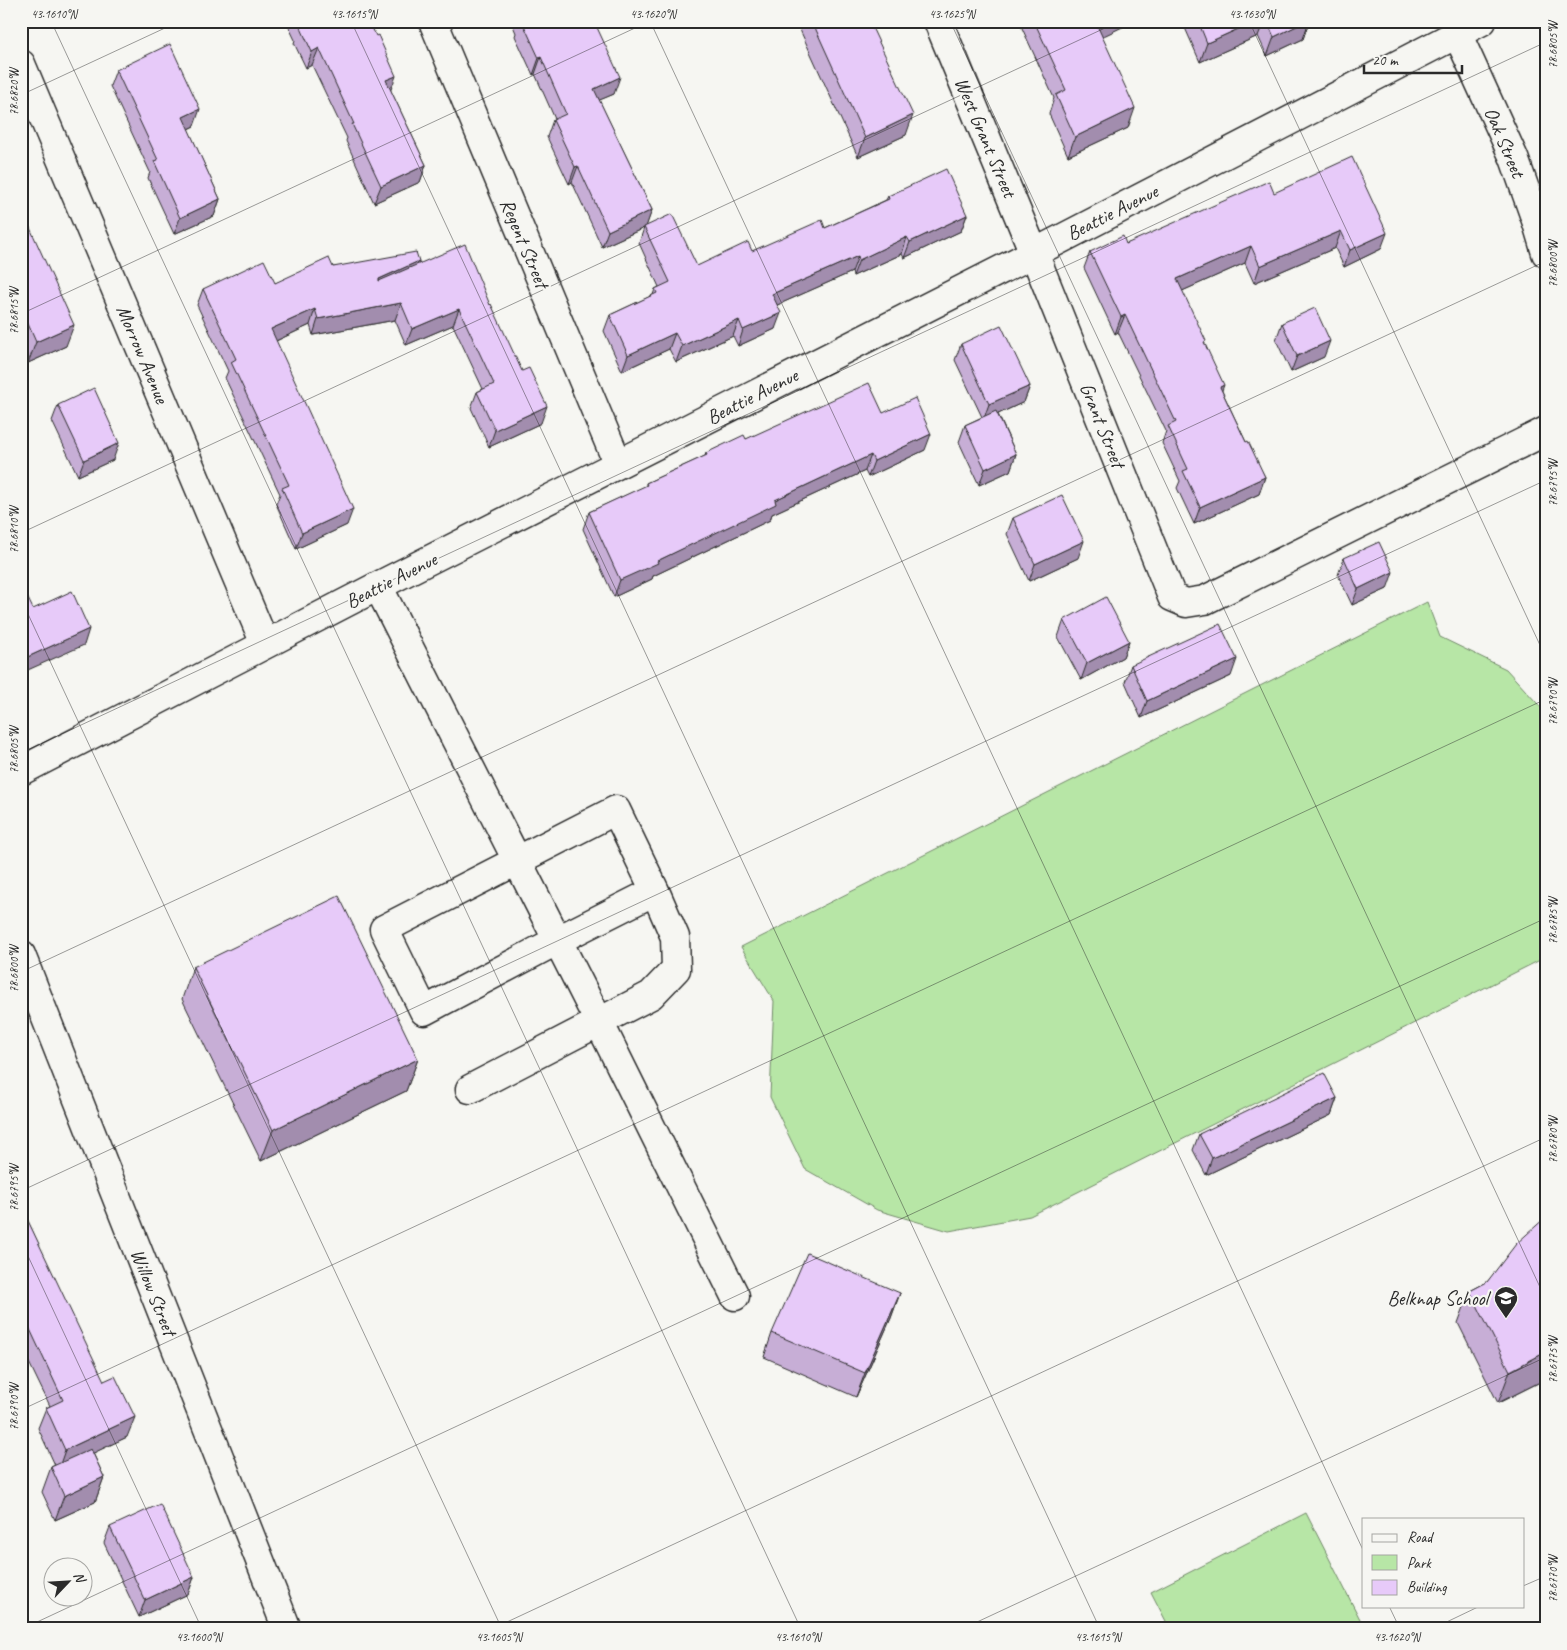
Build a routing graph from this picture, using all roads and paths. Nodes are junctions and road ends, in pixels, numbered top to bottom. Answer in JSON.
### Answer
{"nodes":[{"id":1,"x":433,"y":21,"type":"edge"},
{"id":2,"x":938,"y":21,"type":"edge"},
{"id":3,"x":1482,"y":21,"type":"edge"},
{"id":4,"x":1457,"y":33,"type":"junction"},
{"id":5,"x":21,"y":64,"type":"edge"},
{"id":6,"x":1034,"y":253,"type":"junction"},
{"id":7,"x":1546,"y":253,"type":"edge"},
{"id":8,"x":1546,"y":430,"type":"edge"},
{"id":9,"x":618,"y":464,"type":"junction"},
{"id":10,"x":378,"y":586,"type":"junction"},
{"id":11,"x":265,"y":644,"type":"junction"},
{"id":12,"x":21,"y":771,"type":"edge"},
{"id":13,"x":517,"y":860,"type":"junction"},
{"id":14,"x":655,"y":891,"type":"junction"},
{"id":15,"x":558,"y":940,"type":"junction"},
{"id":16,"x":21,"y":955,"type":"edge"},
{"id":17,"x":599,"y":1022,"type":"junction"},
{"id":18,"x":470,"y":1089,"type":"dead end"},
{"id":19,"x":734,"y":1296,"type":"dead end"},
{"id":20,"x":287,"y":1629,"type":"edge"}],
"edges":[{"from":1,"to":9,"type":"street","name":"Regent Street"},
{"from":2,"to":6,"type":"street","name":"West Grant Street"},
{"from":3,"to":4,"type":"street","name":"Beattie Avenue"},
{"from":4,"to":6,"type":"street","name":"Beattie Avenue"},
{"from":4,"to":7,"type":"street","name":"Oak Street"},
{"from":5,"to":11,"type":"street","name":"Morrow Avenue"},
{"from":6,"to":8,"type":"street","name":"Grant Street"},
{"from":6,"to":9,"type":"street","name":"Beattie Avenue"},
{"from":9,"to":10,"type":"street","name":"Beattie Avenue"},
{"from":10,"to":11,"type":"street","name":"Beattie Avenue"},
{"from":10,"to":13,"type":"street"},
{"from":11,"to":12,"type":"street","name":"Beattie Avenue"},
{"from":13,"to":14,"type":"street"},
{"from":13,"to":15,"type":"street"},
{"from":13,"to":15,"type":"street"},
{"from":14,"to":15,"type":"street"},
{"from":14,"to":17,"type":"street"},
{"from":15,"to":17,"type":"street"},
{"from":16,"to":20,"type":"street","name":"Willow Street"},
{"from":17,"to":18,"type":"street"},
{"from":17,"to":19,"type":"street"}]}
